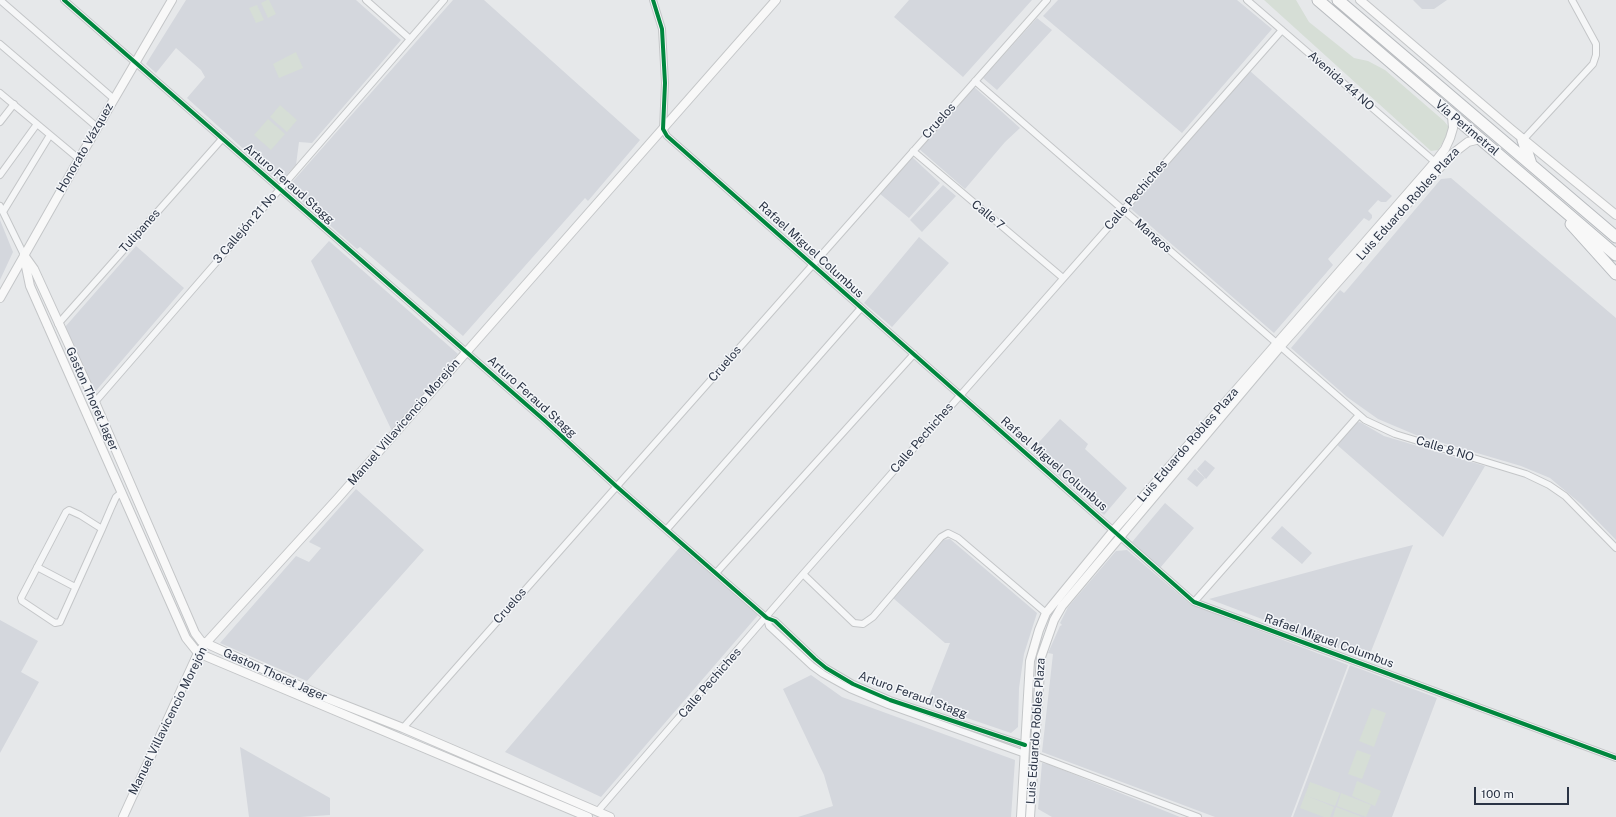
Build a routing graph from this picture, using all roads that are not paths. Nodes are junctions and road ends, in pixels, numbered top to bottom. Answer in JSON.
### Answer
{"nodes":[{"id":1,"x":0,"y":0,"type":"edge"},
{"id":2,"x":64,"y":0,"type":"edge"},
{"id":3,"x":172,"y":0,"type":"edge"},
{"id":4,"x":366,"y":0,"type":"edge"},
{"id":5,"x":444,"y":0,"type":"edge"},
{"id":6,"x":653,"y":0,"type":"edge"},
{"id":7,"x":776,"y":0,"type":"edge"},
{"id":8,"x":1046,"y":0,"type":"edge"},
{"id":9,"x":1247,"y":0,"type":"edge"},
{"id":10,"x":1318,"y":0,"type":"edge"},
{"id":11,"x":1338,"y":0,"type":"edge"},
{"id":12,"x":1360,"y":0,"type":"edge"},
{"id":13,"x":1572,"y":0,"type":"edge"},
{"id":14,"x":1282,"y":30,"type":"junction"},
{"id":15,"x":410,"y":39,"type":"junction"},
{"id":16,"x":0,"y":44,"type":"edge"},
{"id":17,"x":135,"y":63,"type":"junction"},
{"id":18,"x":975,"y":81,"type":"junction"},
{"id":19,"x":0,"y":92,"type":"edge"},
{"id":20,"x":114,"y":99,"type":"junction"},
{"id":21,"x":14,"y":104,"type":"junction"},
{"id":22,"x":1452,"y":116,"type":"junction"},
{"id":23,"x":0,"y":122,"type":"edge"},
{"id":24,"x":37,"y":124,"type":"junction"},
{"id":25,"x":97,"y":127,"type":"junction"},
{"id":26,"x":663,"y":129,"type":"junction"},
{"id":27,"x":50,"y":135,"type":"junction"},
{"id":28,"x":222,"y":139,"type":"junction"},
{"id":29,"x":1480,"y":139,"type":"junction"},
{"id":30,"x":1523,"y":140,"type":"junction"},
{"id":31,"x":912,"y":151,"type":"junction"},
{"id":32,"x":79,"y":159,"type":"junction"},
{"id":33,"x":1435,"y":162,"type":"junction"},
{"id":34,"x":1530,"y":164,"type":"junction"},
{"id":35,"x":0,"y":175,"type":"edge"},
{"id":36,"x":279,"y":188,"type":"junction"},
{"id":37,"x":1540,"y":190,"type":"junction"},
{"id":38,"x":1,"y":209,"type":"edge"},
{"id":39,"x":1123,"y":210,"type":"junction"},
{"id":40,"x":1616,"y":215,"type":"edge"},
{"id":41,"x":1616,"y":237,"type":"edge"},
{"id":42,"x":24,"y":255,"type":"junction"},
{"id":43,"x":1616,"y":255,"type":"edge"},
{"id":44,"x":812,"y":265,"type":"junction"},
{"id":45,"x":1616,"y":274,"type":"edge"},
{"id":46,"x":1063,"y":278,"type":"junction"},
{"id":47,"x":0,"y":298,"type":"edge"},
{"id":48,"x":861,"y":308,"type":"junction"},
{"id":49,"x":58,"y":324,"type":"junction"},
{"id":50,"x":1278,"y":345,"type":"junction"},
{"id":51,"x":466,"y":352,"type":"junction"},
{"id":52,"x":914,"y":354,"type":"junction"},
{"id":53,"x":960,"y":395,"type":"junction"},
{"id":54,"x":94,"y":402,"type":"junction"},
{"id":55,"x":1359,"y":415,"type":"junction"},
{"id":56,"x":616,"y":486,"type":"junction"},
{"id":57,"x":122,"y":492,"type":"junction"},
{"id":58,"x":102,"y":529,"type":"junction"},
{"id":59,"x":667,"y":529,"type":"junction"},
{"id":60,"x":1114,"y":530,"type":"junction"},
{"id":61,"x":1121,"y":536,"type":"junction"},
{"id":62,"x":1616,"y":548,"type":"edge"},
{"id":63,"x":37,"y":567,"type":"junction"},
{"id":64,"x":716,"y":573,"type":"junction"},
{"id":65,"x":803,"y":574,"type":"junction"},
{"id":66,"x":75,"y":587,"type":"junction"},
{"id":67,"x":1194,"y":602,"type":"junction"},
{"id":68,"x":1046,"y":613,"type":"junction"},
{"id":69,"x":767,"y":618,"type":"junction"},
{"id":70,"x":205,"y":644,"type":"junction"},
{"id":71,"x":198,"y":653,"type":"junction"},
{"id":72,"x":403,"y":728,"type":"junction"},
{"id":73,"x":1025,"y":745,"type":"junction"},
{"id":74,"x":1025,"y":754,"type":"junction"},
{"id":75,"x":1034,"y":755,"type":"junction"},
{"id":76,"x":1616,"y":758,"type":"edge"},
{"id":77,"x":598,"y":812,"type":"junction"},
{"id":78,"x":123,"y":817,"type":"edge"},
{"id":79,"x":588,"y":817,"type":"edge"},
{"id":80,"x":610,"y":817,"type":"edge"},
{"id":81,"x":1021,"y":817,"type":"edge"},
{"id":82,"x":1030,"y":817,"type":"edge"},
{"id":83,"x":1198,"y":817,"type":"edge"}],
"edges":[{"from":1,"to":20,"type":"street"},
{"from":2,"to":17,"type":"street","name":"Arturo Feraud Stagg"},
{"from":3,"to":17,"type":"street","name":"Honorato Vázquez"},
{"from":4,"to":15,"type":"street"},
{"from":5,"to":15,"type":"street","name":"3 Callejón 21 No"},
{"from":6,"to":26,"type":"street"},
{"from":7,"to":26,"type":"street","name":"Manuel Villavicencio Morejón"},
{"from":8,"to":18,"type":"street","name":"Cruelos"},
{"from":9,"to":14,"type":"street","name":"Avenida 44 NO"},
{"from":10,"to":22,"type":"highway","name":"Vía Perimetral"},
{"from":11,"to":34,"type":"highway","name":"Vía Perimetral"},
{"from":12,"to":30,"type":"street"},
{"from":13,"to":30,"type":"street"},
{"from":14,"to":33,"type":"street","name":"Avenida 44 NO"},
{"from":14,"to":39,"type":"street","name":"Calle Pechiches"},
{"from":15,"to":36,"type":"street","name":"3 Callejón 21 No"},
{"from":16,"to":25,"type":"street"},
{"from":17,"to":20,"type":"street","name":"Honorato Vázquez"},
{"from":17,"to":28,"type":"street","name":"Arturo Feraud Stagg"},
{"from":18,"to":31,"type":"street","name":"Cruelos"},
{"from":18,"to":39,"type":"street","name":"Mangos"},
{"from":19,"to":21,"type":"street"},
{"from":20,"to":25,"type":"street","name":"Honorato Vázquez"},
{"from":21,"to":23,"type":"street"},
{"from":21,"to":24,"type":"street"},
{"from":22,"to":29,"type":"highway","name":"Vía Perimetral"},
{"from":22,"to":33,"type":"street","name":"Luis Eduardo Robles Plaza"},
{"from":24,"to":27,"type":"street"},
{"from":24,"to":35,"type":"street"},
{"from":25,"to":32,"type":"street","name":"Honorato Vázquez"},
{"from":26,"to":44,"type":"street","name":"Rafael Miguel Columbus"},
{"from":26,"to":51,"type":"street","name":"Manuel Villavicencio Morejón"},
{"from":27,"to":32,"type":"street"},
{"from":27,"to":38,"type":"street"},
{"from":28,"to":36,"type":"street","name":"Arturo Feraud Stagg"},
{"from":28,"to":49,"type":"street","name":"Tulipanes"},
{"from":29,"to":37,"type":"highway","name":"Vía Perimetral"},
{"from":29,"to":50,"type":"street","name":"Luis Eduardo Robles Plaza"},
{"from":30,"to":34,"type":"highway"},
{"from":30,"to":40,"type":"street"},
{"from":31,"to":44,"type":"street","name":"Cruelos"},
{"from":31,"to":46,"type":"street","name":"Calle 7"},
{"from":32,"to":42,"type":"street","name":"Honorato Vázquez"},
{"from":33,"to":50,"type":"street","name":"Luis Eduardo Robles Plaza"},
{"from":34,"to":41,"type":"highway","name":"Vía Perimetral"},
{"from":36,"to":51,"type":"street","name":"Arturo Feraud Stagg"},
{"from":36,"to":54,"type":"street","name":"3 Callejón 21 No"},
{"from":37,"to":43,"type":"highway","name":"Vía Perimetral"},
{"from":37,"to":45,"type":"highway"},
{"from":38,"to":42,"type":"street","name":"Gaston Thoret Jager"},
{"from":39,"to":46,"type":"street","name":"Calle Pechiches"},
{"from":39,"to":50,"type":"street","name":"Mangos"},
{"from":42,"to":47,"type":"street","name":"Honorato Vázquez"},
{"from":42,"to":49,"type":"street","name":"Gaston Thoret Jager"},
{"from":42,"to":57,"type":"street","name":"Gaston Thoret Jager"},
{"from":44,"to":48,"type":"street","name":"Rafael Miguel Columbus"},
{"from":44,"to":56,"type":"street","name":"Cruelos"},
{"from":46,"to":53,"type":"street","name":"Calle Pechiches"},
{"from":48,"to":52,"type":"street","name":"Rafael Miguel Columbus"},
{"from":48,"to":59,"type":"street"},
{"from":49,"to":54,"type":"street","name":"Gaston Thoret Jager"},
{"from":50,"to":55,"type":"street","name":"Calle 8 NO"},
{"from":50,"to":60,"type":"street","name":"Luis Eduardo Robles Plaza"},
{"from":50,"to":61,"type":"street","name":"Luis Eduardo Robles Plaza"},
{"from":51,"to":56,"type":"street","name":"Arturo Feraud Stagg"},
{"from":51,"to":70,"type":"street","name":"Manuel Villavicencio Morejón"},
{"from":52,"to":53,"type":"street","name":"Rafael Miguel Columbus"},
{"from":52,"to":64,"type":"street"},
{"from":53,"to":60,"type":"street","name":"Rafael Miguel Columbus"},
{"from":53,"to":65,"type":"street","name":"Calle Pechiches"},
{"from":54,"to":70,"type":"street","name":"Gaston Thoret Jager"},
{"from":55,"to":62,"type":"street","name":"Calle 8 NO"},
{"from":55,"to":67,"type":"street"},
{"from":56,"to":59,"type":"street","name":"Arturo Feraud Stagg"},
{"from":56,"to":72,"type":"street","name":"Cruelos"},
{"from":57,"to":58,"type":"street"},
{"from":57,"to":71,"type":"street","name":"Gaston Thoret Jager"},
{"from":58,"to":63,"type":"street"},
{"from":58,"to":66,"type":"street"},
{"from":59,"to":64,"type":"street","name":"Arturo Feraud Stagg"},
{"from":60,"to":61,"type":"street","name":"Rafael Miguel Columbus"},
{"from":60,"to":68,"type":"street","name":"Luis Eduardo Robles Plaza"},
{"from":61,"to":67,"type":"street","name":"Rafael Miguel Columbus"},
{"from":61,"to":75,"type":"street","name":"Luis Eduardo Robles Plaza"},
{"from":63,"to":66,"type":"street"},
{"from":63,"to":66,"type":"street"},
{"from":64,"to":69,"type":"street","name":"Arturo Feraud Stagg"},
{"from":65,"to":68,"type":"street"},
{"from":65,"to":69,"type":"street","name":"Calle Pechiches"},
{"from":67,"to":76,"type":"street","name":"Rafael Miguel Columbus"},
{"from":68,"to":73,"type":"street","name":"Luis Eduardo Robles Plaza"},
{"from":69,"to":73,"type":"street","name":"Arturo Feraud Stagg"},
{"from":69,"to":74,"type":"street","name":"Arturo Feraud Stagg"},
{"from":69,"to":77,"type":"street","name":"Calle Pechiches"},
{"from":70,"to":71,"type":"street","name":"Manuel Villavicencio Morejón"},
{"from":70,"to":72,"type":"street","name":"Gaston Thoret Jager"},
{"from":71,"to":78,"type":"street","name":"Manuel Villavicencio Morejón"},
{"from":71,"to":79,"type":"street","name":"Gaston Thoret Jager"},
{"from":72,"to":77,"type":"street","name":"Gaston Thoret Jager"},
{"from":73,"to":74,"type":"street","name":"Luis Eduardo Robles Plaza"},
{"from":74,"to":81,"type":"street","name":"Luis Eduardo Robles Plaza"},
{"from":75,"to":82,"type":"street","name":"Luis Eduardo Robles Plaza"},
{"from":75,"to":83,"type":"street"},
{"from":77,"to":80,"type":"street","name":"Gaston Thoret Jager"}]}
